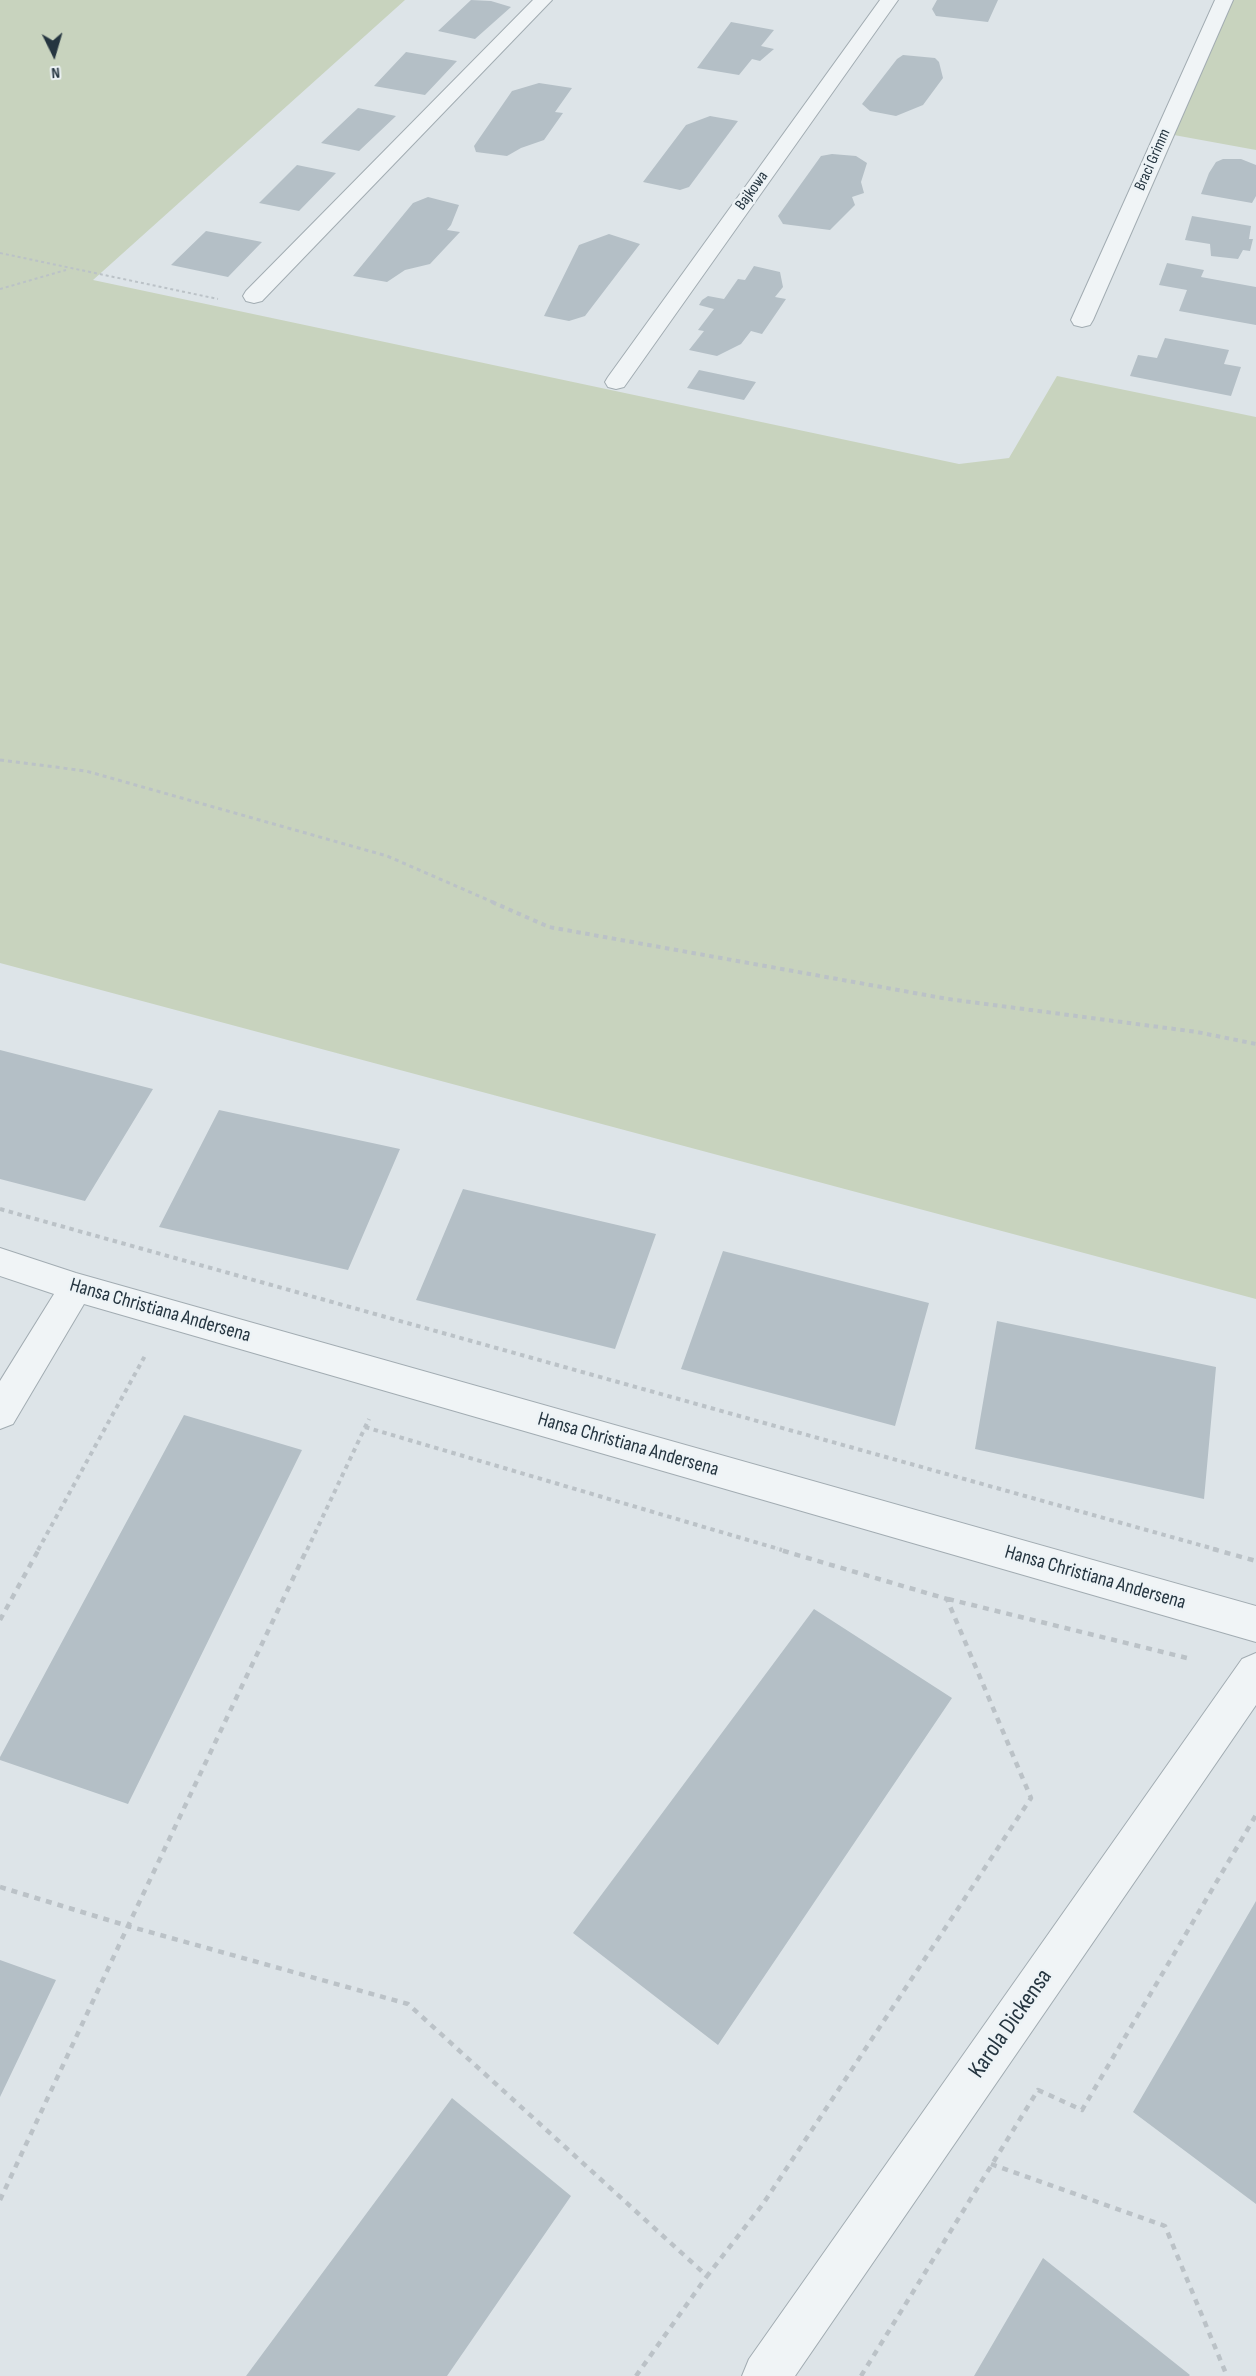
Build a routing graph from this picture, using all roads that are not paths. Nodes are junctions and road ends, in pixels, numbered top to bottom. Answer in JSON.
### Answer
{"nodes":[{"id":1,"x":543,"y":0,"type":"edge"},
{"id":2,"x":889,"y":0,"type":"edge"},
{"id":3,"x":1224,"y":0,"type":"edge"},
{"id":4,"x":254,"y":296,"type":"road end"},
{"id":5,"x":1082,"y":320,"type":"dead end"},
{"id":6,"x":616,"y":382,"type":"dead end"},
{"id":7,"x":0,"y":1262,"type":"edge"},
{"id":8,"x":76,"y":1287,"type":"junction"},
{"id":9,"x":0,"y":1413,"type":"edge"},
{"id":10,"x":1256,"y":1624,"type":"edge"},
{"id":11,"x":1256,"y":1672,"type":"edge"},
{"id":12,"x":766,"y":2376,"type":"edge"}],
"edges":[{"from":1,"to":4,"type":"street"},
{"from":2,"to":6,"type":"street","name":"Bajkowa"},
{"from":3,"to":5,"type":"street","name":"Braci Grimm"},
{"from":7,"to":8,"type":"street","name":"Hansa Christiana Andersena"},
{"from":8,"to":9,"type":"street"},
{"from":8,"to":10,"type":"street","name":"Hansa Christiana Andersena"},
{"from":11,"to":12,"type":"street","name":"Karola Dickensa"}]}
